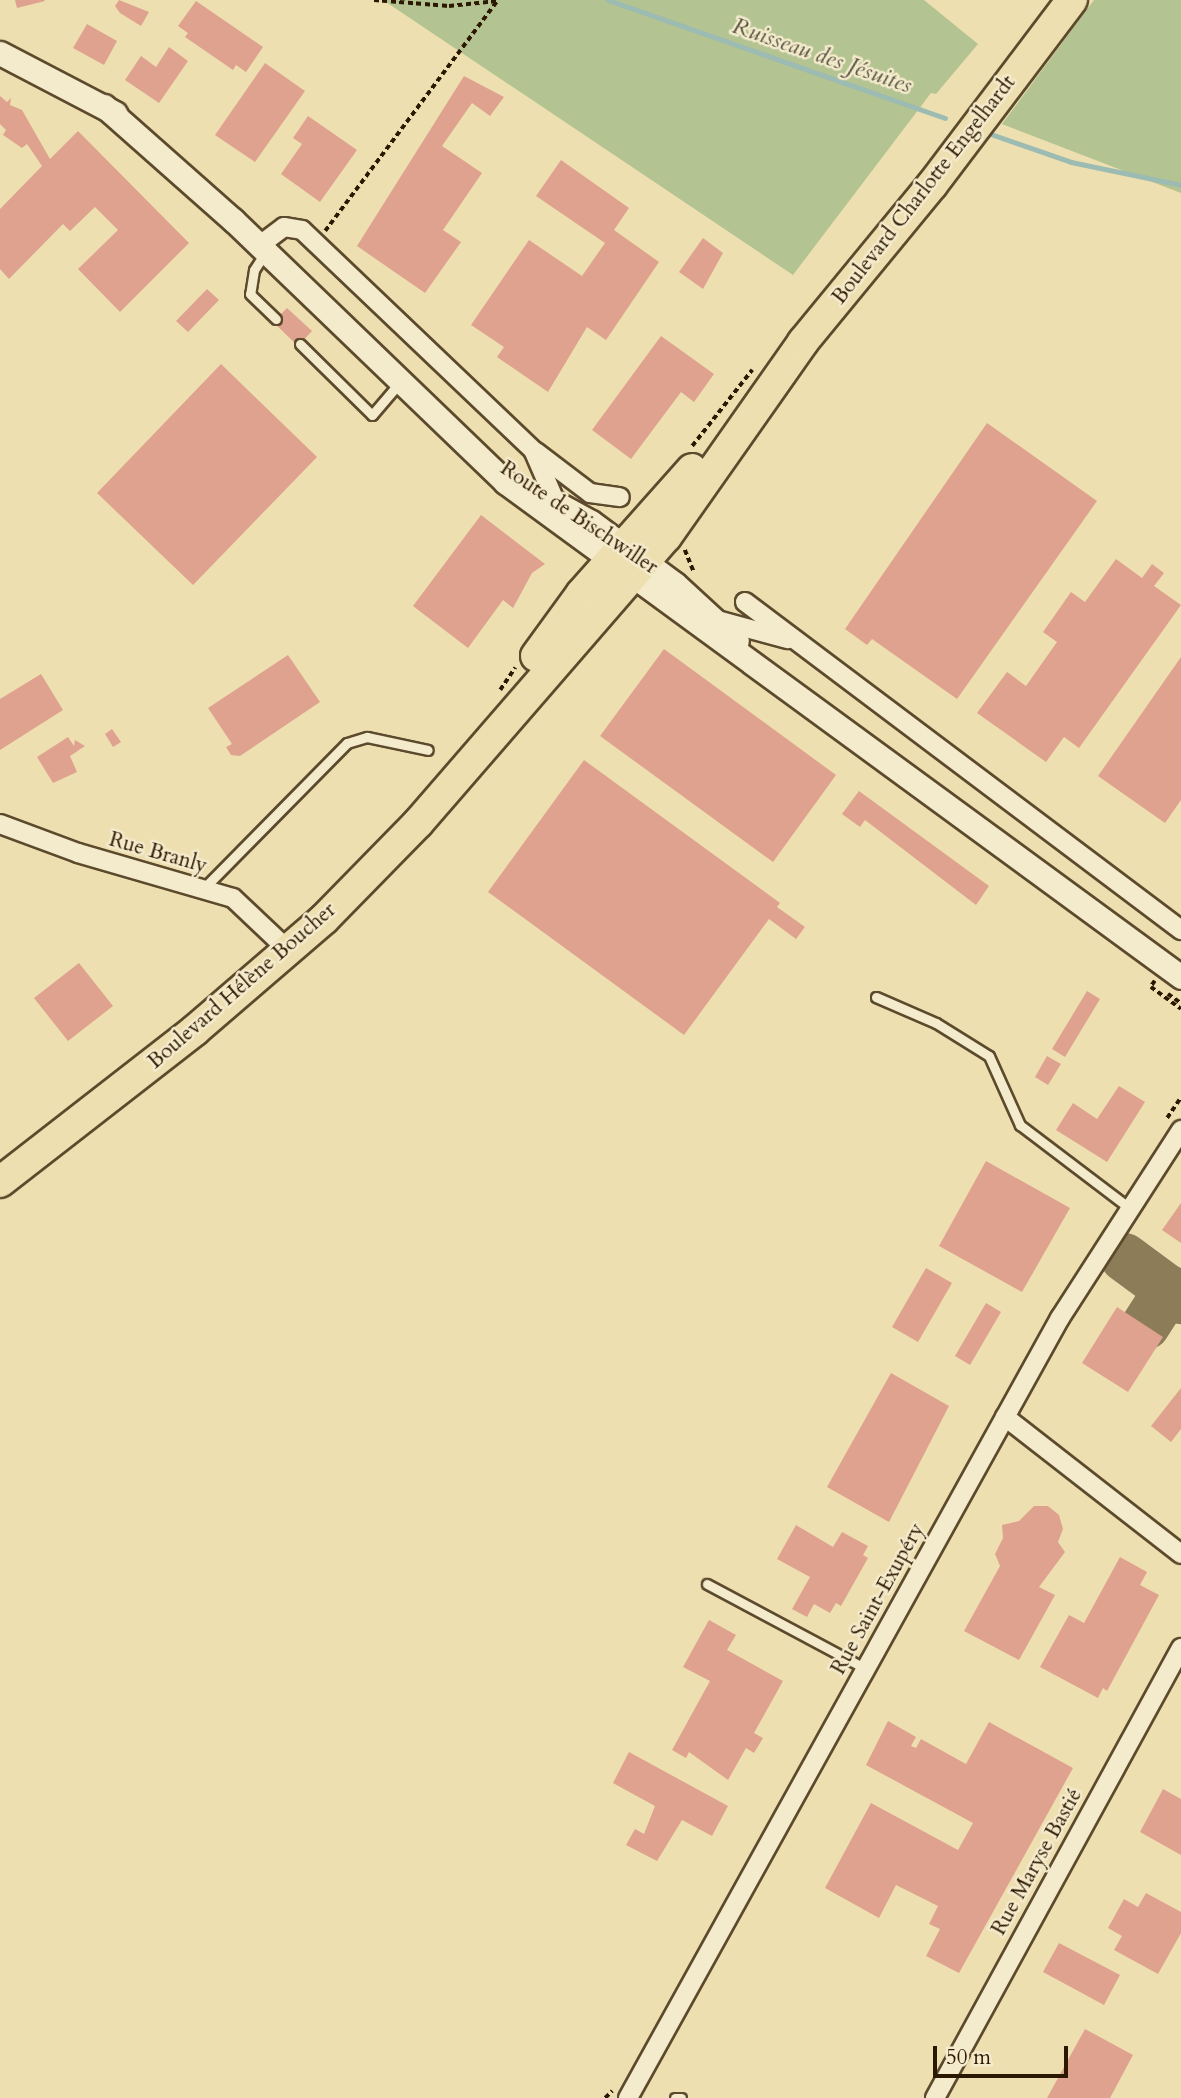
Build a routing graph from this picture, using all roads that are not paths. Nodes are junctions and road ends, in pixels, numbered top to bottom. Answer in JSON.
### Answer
{"nodes":[{"id":1,"x":1072,"y":0,"type":"edge"},
{"id":2,"x":0,"y":53,"type":"edge"},
{"id":3,"x":263,"y":248,"type":"junction"},
{"id":4,"x":276,"y":319,"type":"dead end"},
{"id":5,"x":300,"y":344,"type":"dead end"},
{"id":6,"x":397,"y":377,"type":"junction"},
{"id":7,"x":533,"y":450,"type":"junction"},
{"id":8,"x":620,"y":497,"type":"dead end"},
{"id":9,"x":556,"y":503,"type":"junction"},
{"id":10,"x":626,"y":561,"type":"junction"},
{"id":11,"x":745,"y":602,"type":"dead end"},
{"id":12,"x":717,"y":620,"type":"junction"},
{"id":13,"x":794,"y":640,"type":"junction"},
{"id":14,"x":765,"y":669,"type":"junction"},
{"id":15,"x":428,"y":750,"type":"dead end"},
{"id":16,"x":0,"y":824,"type":"edge"},
{"id":17,"x":1065,"y":888,"type":"junction"},
{"id":18,"x":202,"y":889,"type":"junction"},
{"id":19,"x":1181,"y":930,"type":"edge"},
{"id":20,"x":288,"y":950,"type":"junction"},
{"id":21,"x":1181,"y":964,"type":"edge"},
{"id":22,"x":1171,"y":976,"type":"edge"},
{"id":23,"x":876,"y":996,"type":"dead end"},
{"id":24,"x":1181,"y":1130,"type":"edge"},
{"id":25,"x":0,"y":1182,"type":"edge"},
{"id":26,"x":1128,"y":1207,"type":"junction"},
{"id":27,"x":1005,"y":1417,"type":"junction"},
{"id":28,"x":1181,"y":1554,"type":"edge"},
{"id":29,"x":707,"y":1584,"type":"dead end"},
{"id":30,"x":1181,"y":1648,"type":"edge"},
{"id":31,"x":866,"y":1669,"type":"junction"},
{"id":32,"x":628,"y":2098,"type":"edge"},
{"id":33,"x":675,"y":2098,"type":"edge"},
{"id":34,"x":681,"y":2098,"type":"edge"},
{"id":35,"x":935,"y":2098,"type":"edge"}],
"edges":[{"from":1,"to":10,"type":"main road","name":"Boulevard Charlotte Engelhardt"},
{"from":2,"to":3,"type":"street","name":"Route de Bischwiller"},
{"from":3,"to":4,"type":"lane"},
{"from":3,"to":6,"type":"street","name":"Route de Bischwiller"},
{"from":3,"to":7,"type":"street","name":"Route de Bischwiller"},
{"from":5,"to":6,"type":"lane"},
{"from":6,"to":9,"type":"street","name":"Route de Bischwiller"},
{"from":6,"to":10,"type":"street","name":"Route de Bischwiller"},
{"from":7,"to":8,"type":"street","name":"Route de Bischwiller"},
{"from":7,"to":9,"type":"street"},
{"from":9,"to":10,"type":"street","name":"Route de Bischwiller"},
{"from":10,"to":12,"type":"street","name":"Route de Bischwiller"},
{"from":10,"to":14,"type":"street","name":"Route de Bischwiller"},
{"from":10,"to":20,"type":"main road","name":"Boulevard Hélène Boucher"},
{"from":11,"to":13,"type":"street"},
{"from":12,"to":13,"type":"street"},
{"from":12,"to":14,"type":"street","name":"Route de Bischwiller"},
{"from":13,"to":19,"type":"street"},
{"from":14,"to":17,"type":"street","name":"Route de Bischwiller"},
{"from":15,"to":18,"type":"lane"},
{"from":16,"to":18,"type":"street","name":"Rue Branly"},
{"from":17,"to":21,"type":"street","name":"Route de Bischwiller"},
{"from":17,"to":22,"type":"street","name":"Route de Bischwiller"},
{"from":18,"to":20,"type":"street","name":"Rue Branly"},
{"from":20,"to":25,"type":"main road","name":"Boulevard Hélène Boucher"},
{"from":23,"to":26,"type":"lane"},
{"from":24,"to":26,"type":"street","name":"Rue Saint-Exupéry"},
{"from":26,"to":27,"type":"street","name":"Rue Saint-Exupéry"},
{"from":27,"to":28,"type":"street"},
{"from":27,"to":31,"type":"street","name":"Rue Saint-Exupéry"},
{"from":29,"to":31,"type":"lane"},
{"from":30,"to":35,"type":"street","name":"Rue Maryse Bastié"},
{"from":31,"to":32,"type":"street","name":"Rue Saint-Exupéry"},
{"from":33,"to":34,"type":"lane"}]}
